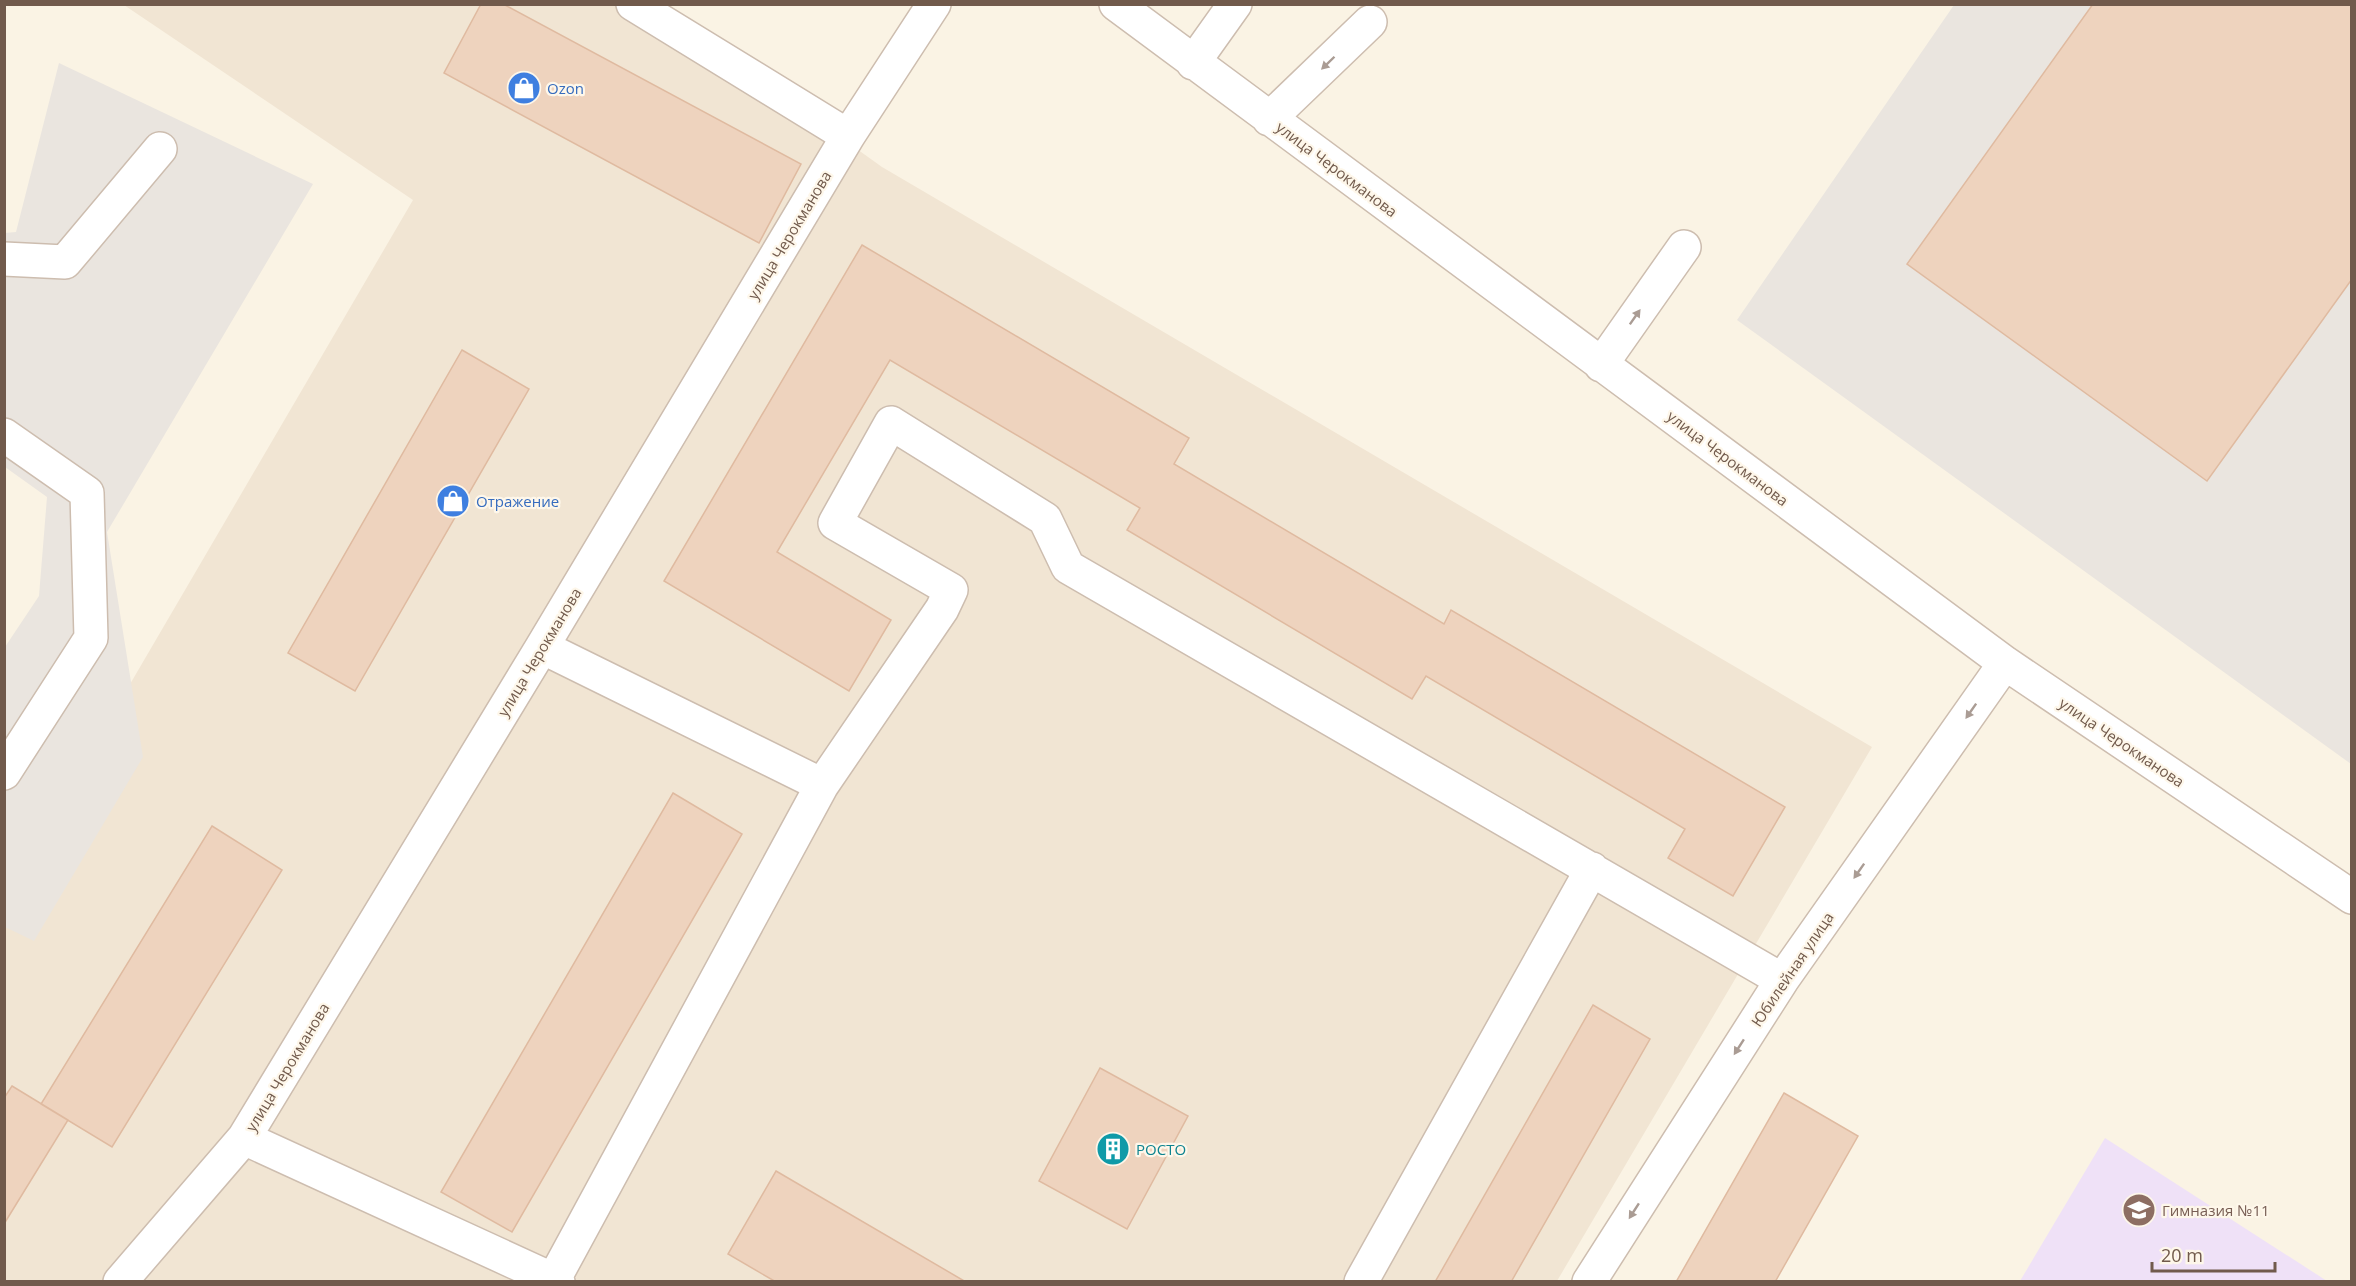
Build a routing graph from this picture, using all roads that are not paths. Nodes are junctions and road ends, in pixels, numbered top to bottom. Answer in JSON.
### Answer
{"nodes":[{"id":1,"x":633,"y":4,"type":"edge"},
{"id":2,"x":934,"y":4,"type":"edge"},
{"id":3,"x":1116,"y":4,"type":"edge"},
{"id":4,"x":1235,"y":4,"type":"edge"},
{"id":5,"x":1370,"y":22,"type":"dead end"},
{"id":6,"x":1193,"y":63,"type":"junction"},
{"id":7,"x":1269,"y":119,"type":"junction"},
{"id":8,"x":848,"y":136,"type":"junction"},
{"id":9,"x":160,"y":149,"type":"dead end"},
{"id":10,"x":1684,"y":247,"type":"dead end"},
{"id":11,"x":4,"y":259,"type":"edge"},
{"id":12,"x":1601,"y":365,"type":"junction"},
{"id":13,"x":4,"y":435,"type":"edge"},
{"id":14,"x":542,"y":647,"type":"junction"},
{"id":15,"x":2005,"y":663,"type":"junction"},
{"id":16,"x":4,"y":773,"type":"edge"},
{"id":17,"x":822,"y":785,"type":"junction"},
{"id":18,"x":1592,"y":869,"type":"junction"},
{"id":19,"x":2352,"y":897,"type":"edge"},
{"id":20,"x":1782,"y":980,"type":"junction"},
{"id":21,"x":244,"y":1138,"type":"junction"},
{"id":22,"x":556,"y":1280,"type":"edge"},
{"id":23,"x":120,"y":1281,"type":"edge"},
{"id":24,"x":1361,"y":1281,"type":"edge"},
{"id":25,"x":1589,"y":1281,"type":"edge"}],
"edges":[{"from":1,"to":8,"type":"street"},
{"from":2,"to":8,"type":"street","name":"улица Черокманова"},
{"from":3,"to":6,"type":"street","name":"улица Черокманова"},
{"from":4,"to":6,"type":"street"},
{"from":5,"to":7,"type":"street","one_way":true},
{"from":6,"to":7,"type":"street","name":"улица Черокманова"},
{"from":7,"to":12,"type":"street","name":"улица Черокманова"},
{"from":8,"to":14,"type":"street","name":"улица Черокманова"},
{"from":9,"to":11,"type":"street"},
{"from":12,"to":10,"type":"street","one_way":true},
{"from":12,"to":15,"type":"street","name":"улица Черокманова"},
{"from":13,"to":16,"type":"street"},
{"from":14,"to":17,"type":"street"},
{"from":14,"to":21,"type":"street","name":"улица Черокманова"},
{"from":15,"to":19,"type":"street","name":"улица Черокманова"},
{"from":15,"to":20,"type":"street","name":"Юбилейная улица","one_way":true},
{"from":17,"to":18,"type":"street"},
{"from":17,"to":22,"type":"street"},
{"from":18,"to":20,"type":"street"},
{"from":18,"to":24,"type":"street"},
{"from":20,"to":25,"type":"street","name":"Юбилейная улица","one_way":true},
{"from":21,"to":22,"type":"street"},
{"from":21,"to":23,"type":"street","name":"улица Черокманова"}]}
